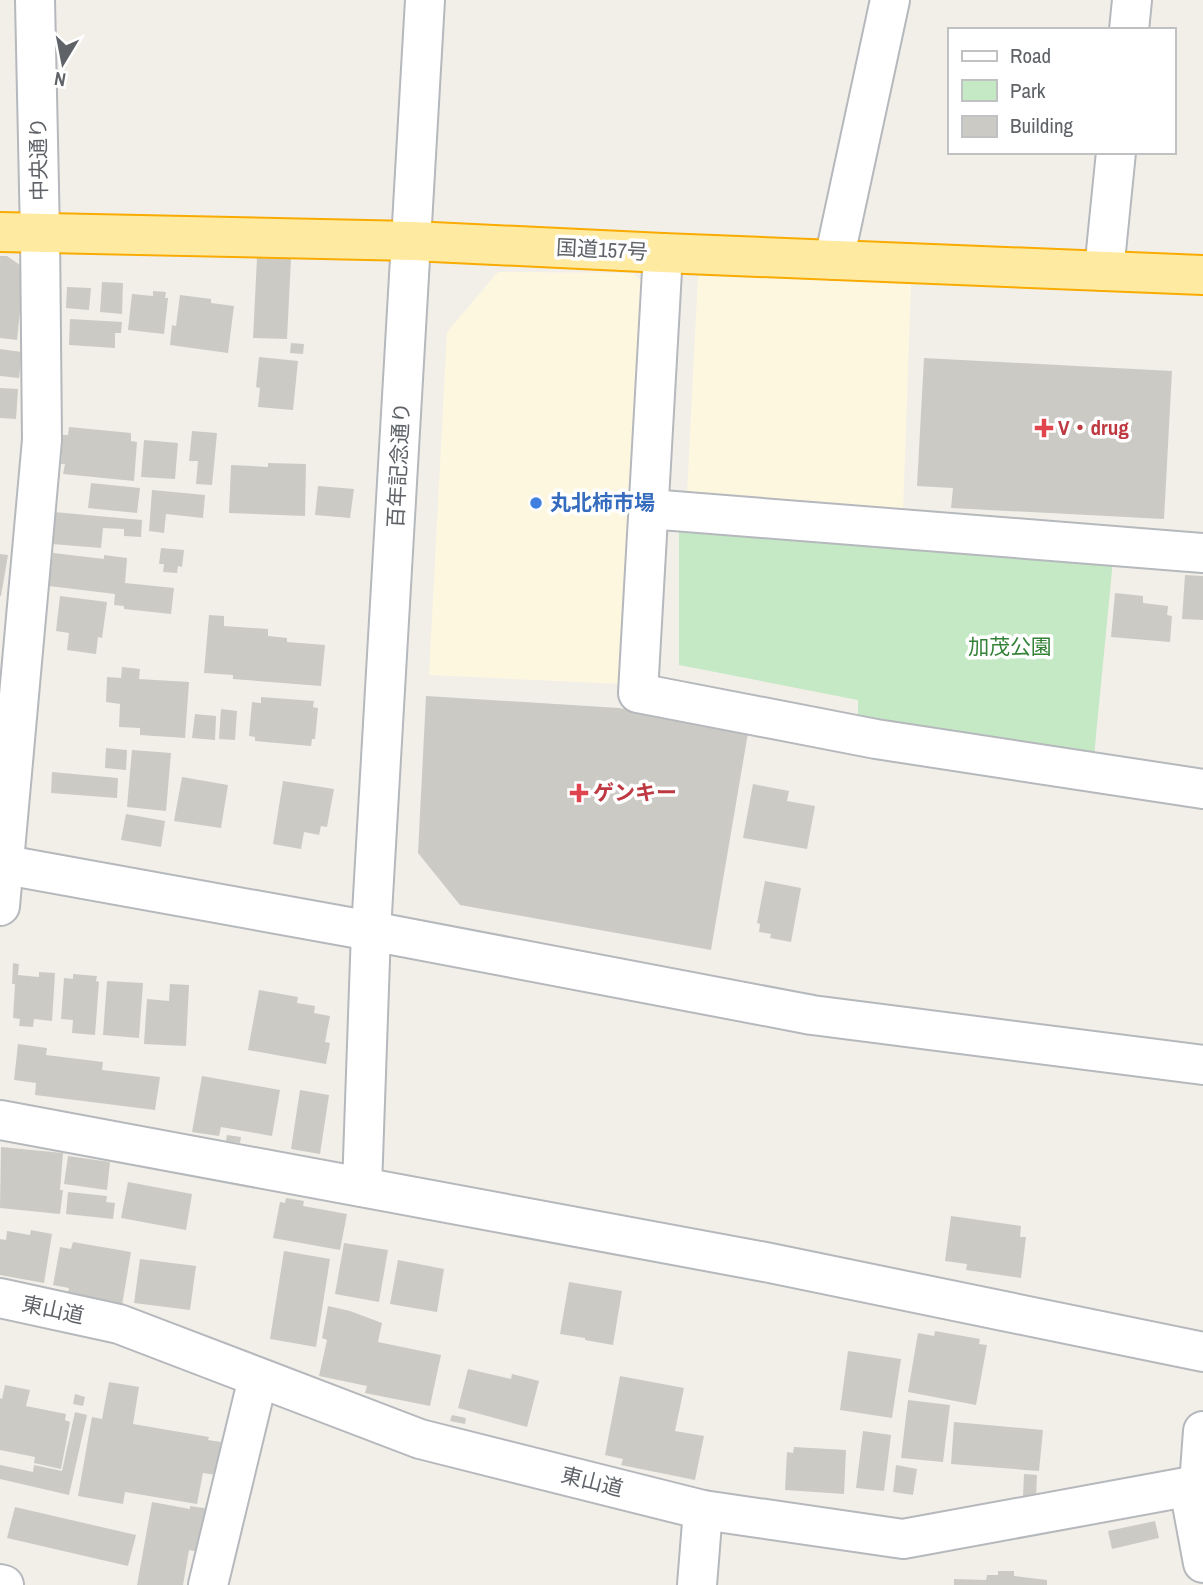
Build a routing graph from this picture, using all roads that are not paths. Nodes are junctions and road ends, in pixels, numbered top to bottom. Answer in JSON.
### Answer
{"nodes":[{"id":1,"x":35,"y":0,"type":"edge"},
{"id":2,"x":425,"y":0,"type":"edge"},
{"id":3,"x":890,"y":0,"type":"edge"},
{"id":4,"x":1132,"y":0,"type":"edge"},
{"id":5,"x":1129,"y":28,"type":"edge"},
{"id":6,"x":1116,"y":154,"type":"edge"},
{"id":7,"x":0,"y":232,"type":"edge"},
{"id":8,"x":40,"y":234,"type":"junction"},
{"id":9,"x":412,"y":241,"type":"junction"},
{"id":10,"x":663,"y":253,"type":"junction"},
{"id":11,"x":834,"y":260,"type":"junction"},
{"id":12,"x":1104,"y":271,"type":"junction"},
{"id":13,"x":1203,"y":275,"type":"edge"},
{"id":14,"x":649,"y":509,"type":"junction"},
{"id":15,"x":1203,"y":553,"type":"edge"},
{"id":16,"x":1203,"y":789,"type":"edge"},
{"id":17,"x":2,"y":864,"type":"edge"},
{"id":18,"x":0,"y":906,"type":"edge"},
{"id":19,"x":372,"y":931,"type":"junction"},
{"id":20,"x":1203,"y":1065,"type":"edge"},
{"id":21,"x":0,"y":1120,"type":"edge"},
{"id":22,"x":362,"y":1186,"type":"junction"},
{"id":23,"x":0,"y":1298,"type":"edge"},
{"id":24,"x":1203,"y":1352,"type":"edge"},
{"id":25,"x":258,"y":1378,"type":"junction"},
{"id":26,"x":1203,"y":1431,"type":"edge"},
{"id":27,"x":1201,"y":1484,"type":"edge"},
{"id":28,"x":703,"y":1510,"type":"junction"},
{"id":29,"x":1203,"y":1563,"type":"edge"},
{"id":30,"x":208,"y":1585,"type":"edge"},
{"id":31,"x":696,"y":1585,"type":"edge"}],
"edges":[{"from":1,"to":8,"type":"street","name":"中央通り"},
{"from":2,"to":9,"type":"street","name":"百年記念通り"},
{"from":3,"to":11,"type":"street"},
{"from":4,"to":5,"type":"street"},
{"from":6,"to":12,"type":"street"},
{"from":7,"to":8,"type":"highway","name":"国道157号"},
{"from":8,"to":9,"type":"highway","name":"国道157号"},
{"from":8,"to":17,"type":"street","name":"中央通り"},
{"from":9,"to":10,"type":"highway","name":"国道157号"},
{"from":9,"to":19,"type":"street","name":"百年記念通り"},
{"from":10,"to":11,"type":"highway","name":"国道157号"},
{"from":10,"to":14,"type":"street"},
{"from":11,"to":12,"type":"highway","name":"国道157号"},
{"from":12,"to":13,"type":"highway","name":"国道157号"},
{"from":14,"to":15,"type":"street"},
{"from":14,"to":16,"type":"street"},
{"from":17,"to":18,"type":"street","name":"中央通り"},
{"from":17,"to":19,"type":"street"},
{"from":19,"to":20,"type":"street"},
{"from":19,"to":22,"type":"street","name":"百年記念通り"},
{"from":21,"to":22,"type":"street"},
{"from":22,"to":24,"type":"street"},
{"from":23,"to":25,"type":"street","name":"東山道"},
{"from":25,"to":28,"type":"street","name":"東山道"},
{"from":25,"to":30,"type":"street"},
{"from":26,"to":27,"type":"street"},
{"from":27,"to":28,"type":"street","name":"東山道"},
{"from":27,"to":29,"type":"street"},
{"from":28,"to":31,"type":"street"}]}
